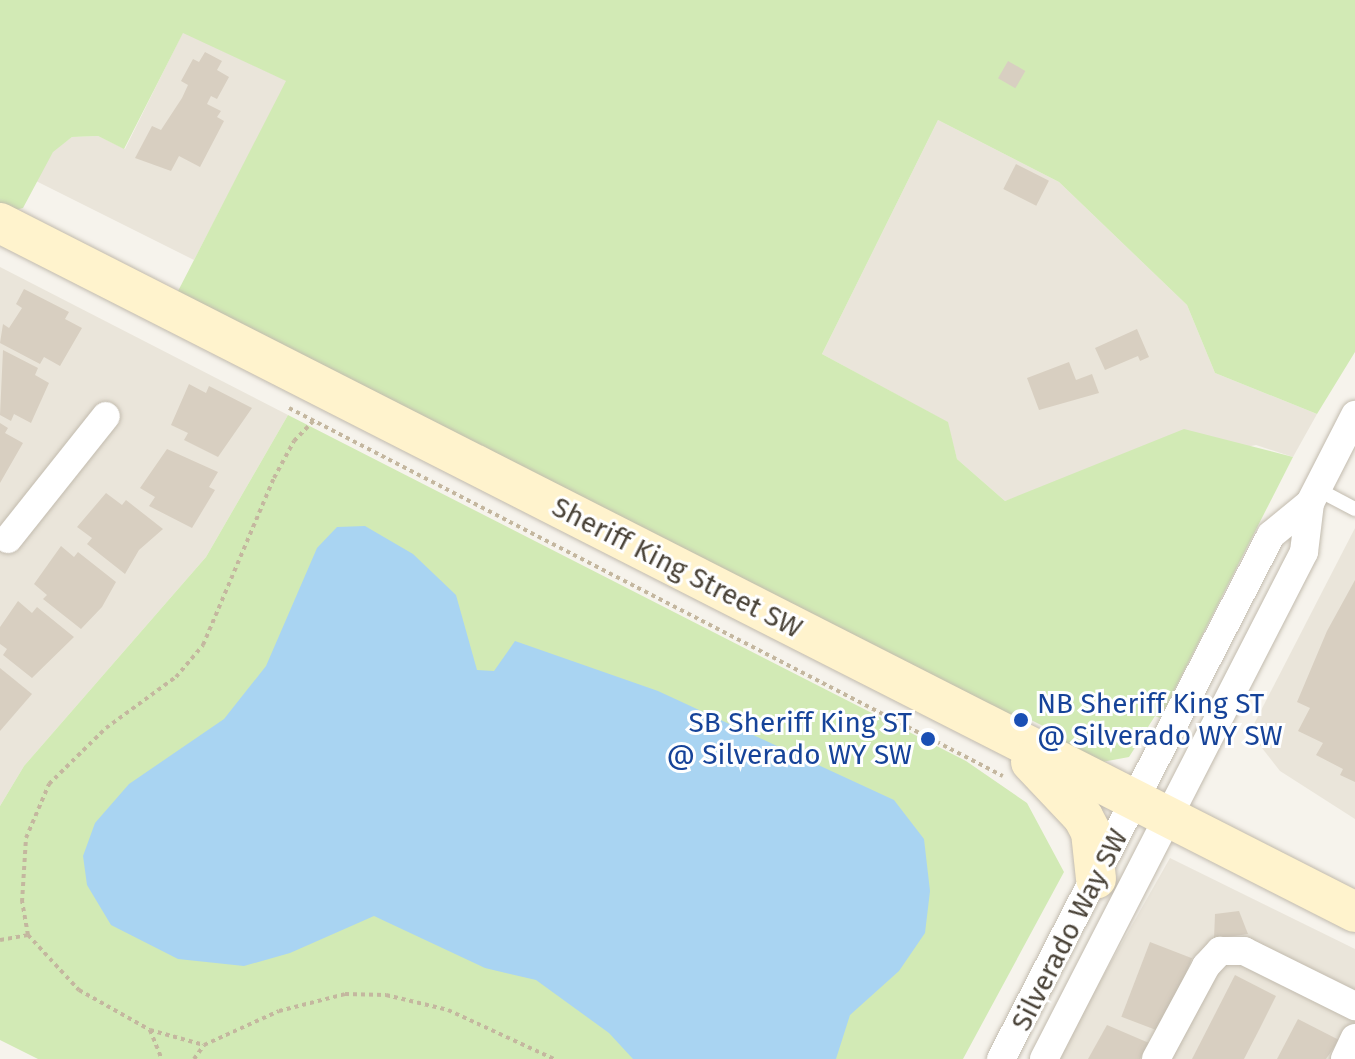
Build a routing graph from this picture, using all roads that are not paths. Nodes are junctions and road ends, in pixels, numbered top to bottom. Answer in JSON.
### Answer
{"nodes":[{"id":1,"x":0,"y":223,"type":"edge"},
{"id":2,"x":1355,"y":415,"type":"edge"},
{"id":3,"x":106,"y":416,"type":"dead end"},
{"id":4,"x":1313,"y":496,"type":"junction"},
{"id":5,"x":1355,"y":509,"type":"edge"},
{"id":6,"x":3,"y":541,"type":"edge"},
{"id":7,"x":1002,"y":735,"type":"junction"},
{"id":8,"x":1154,"y":808,"type":"junction"},
{"id":9,"x":1096,"y":879,"type":"junction"},
{"id":10,"x":1355,"y":912,"type":"edge"},
{"id":11,"x":1355,"y":1006,"type":"edge"},
{"id":12,"x":1355,"y":1038,"type":"edge"},
{"id":13,"x":1001,"y":1059,"type":"edge"},
{"id":14,"x":1044,"y":1059,"type":"edge"},
{"id":15,"x":1156,"y":1059,"type":"edge"},
{"id":16,"x":1345,"y":1059,"type":"edge"}],
"edges":[{"from":1,"to":7,"type":"main road","name":"Sheriff King Street SW"},
{"from":2,"to":4,"type":"street"},
{"from":3,"to":6,"type":"street"},
{"from":4,"to":5,"type":"lane"},
{"from":4,"to":8,"type":"street"},
{"from":4,"to":8,"type":"street"},
{"from":7,"to":8,"type":"main road","name":"Sheriff King Street SW"},
{"from":7,"to":9,"type":"main road"},
{"from":8,"to":9,"type":"street","name":"Silverado Way SW"},
{"from":8,"to":10,"type":"main road","name":"Sheriff King Street SW"},
{"from":8,"to":14,"type":"street","name":"Silverado Way SW"},
{"from":9,"to":13,"type":"street","name":"Silverado Way SW"},
{"from":11,"to":15,"type":"street"},
{"from":12,"to":16,"type":"street"}]}
